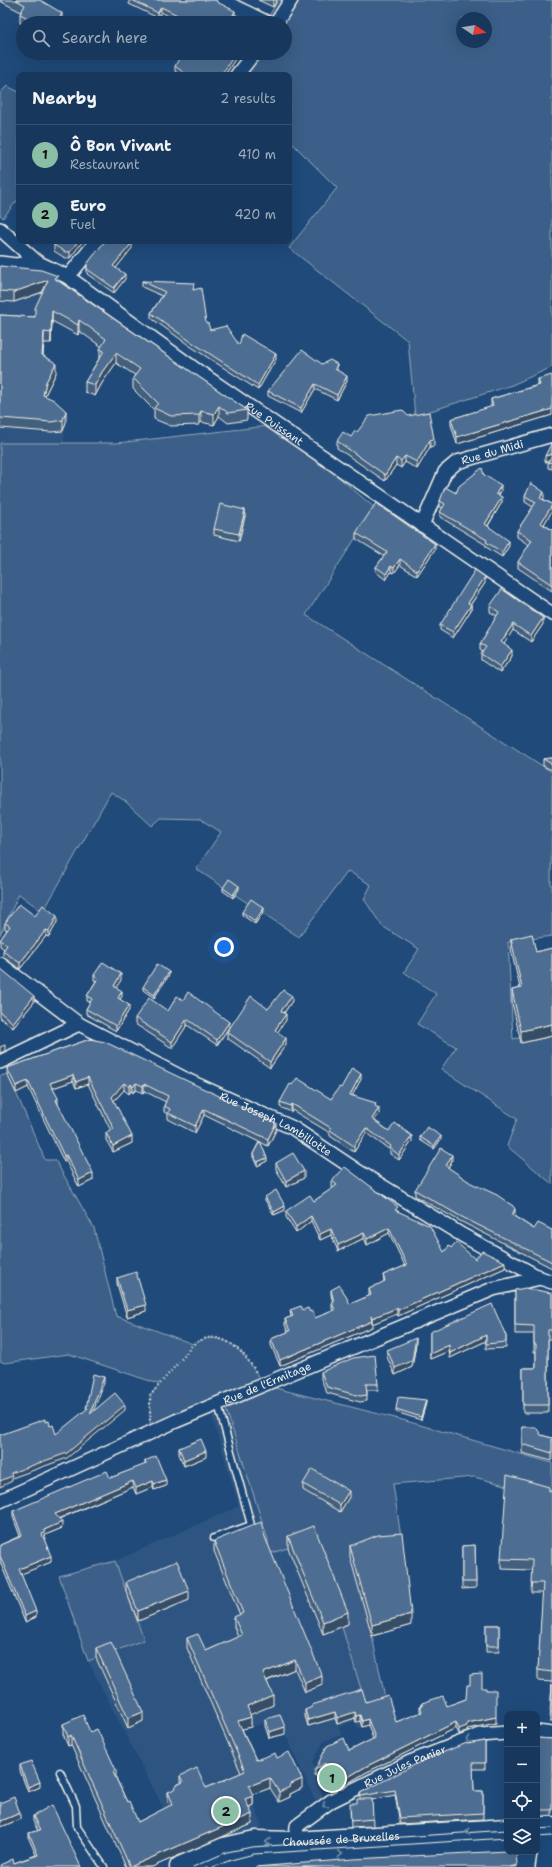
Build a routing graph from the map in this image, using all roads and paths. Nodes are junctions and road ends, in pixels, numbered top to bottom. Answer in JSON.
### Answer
{"nodes":[{"id":1,"x":221,"y":0,"type":"edge"},
{"id":2,"x":291,"y":0,"type":"edge"},
{"id":3,"x":254,"y":16,"type":"edge"},
{"id":4,"x":281,"y":16,"type":"edge"},
{"id":5,"x":249,"y":60,"type":"edge"},
{"id":6,"x":239,"y":72,"type":"edge"},
{"id":7,"x":0,"y":229,"type":"edge"},
{"id":8,"x":16,"y":243,"type":"edge"},
{"id":9,"x":17,"y":244,"type":"edge"},
{"id":10,"x":95,"y":244,"type":"edge"},
{"id":11,"x":37,"y":262,"type":"junction"},
{"id":12,"x":0,"y":263,"type":"edge"},
{"id":13,"x":68,"y":277,"type":"junction"},
{"id":14,"x":552,"y":435,"type":"edge"},
{"id":15,"x":422,"y":525,"type":"junction"},
{"id":16,"x":552,"y":614,"type":"edge"},
{"id":17,"x":0,"y":964,"type":"edge"},
{"id":18,"x":79,"y":1024,"type":"junction"},
{"id":19,"x":0,"y":1062,"type":"edge"},
{"id":20,"x":546,"y":1280,"type":"edge"},
{"id":21,"x":263,"y":1385,"type":"junction"},
{"id":22,"x":218,"y":1404,"type":"junction"},
{"id":23,"x":150,"y":1433,"type":"junction"},
{"id":24,"x":0,"y":1501,"type":"edge"},
{"id":25,"x":214,"y":1538,"type":"dead end"},
{"id":26,"x":540,"y":1732,"type":"edge"},
{"id":27,"x":504,"y":1734,"type":"edge"},
{"id":28,"x":552,"y":1734,"type":"edge"},
{"id":29,"x":60,"y":1772,"type":"dead end"},
{"id":30,"x":552,"y":1822,"type":"edge"},
{"id":31,"x":504,"y":1829,"type":"edge"},
{"id":32,"x":540,"y":1829,"type":"edge"},
{"id":33,"x":549,"y":1836,"type":"edge"},
{"id":34,"x":504,"y":1845,"type":"edge"},
{"id":35,"x":294,"y":1850,"type":"junction"},
{"id":36,"x":104,"y":1867,"type":"edge"},
{"id":37,"x":180,"y":1867,"type":"edge"},
{"id":38,"x":218,"y":1867,"type":"edge"},
{"id":39,"x":545,"y":1867,"type":"edge"}],
"edges":[{"from":1,"to":3,"type":"street"},
{"from":2,"to":4,"type":"street"},
{"from":5,"to":6,"type":"street"},
{"from":7,"to":8,"type":"street","name":"Rue Puissant"},
{"from":9,"to":11,"type":"street","name":"Rue Puissant"},
{"from":10,"to":13,"type":"street"},
{"from":11,"to":12,"type":"street"},
{"from":11,"to":13,"type":"street","name":"Rue Puissant"},
{"from":13,"to":15,"type":"street","name":"Rue Puissant"},
{"from":14,"to":15,"type":"street","name":"Rue du Midi"},
{"from":15,"to":16,"type":"street","name":"Rue Puissant"},
{"from":17,"to":18,"type":"street","name":"Rue Joseph Lambillotte"},
{"from":18,"to":19,"type":"street"},
{"from":18,"to":20,"type":"street","name":"Rue Joseph Lambillotte"},
{"from":20,"to":21,"type":"street","name":"Rue de l'Ermitage"},
{"from":21,"to":22,"type":"street","name":"Rue de l'Ermitage"},
{"from":21,"to":23,"type":"path"},
{"from":22,"to":23,"type":"street","name":"Rue de l'Ermitage"},
{"from":22,"to":25,"type":"lane"},
{"from":23,"to":24,"type":"street","name":"Rue de l'Ermitage"},
{"from":26,"to":28,"type":"street"},
{"from":27,"to":35,"type":"street","name":"Rue Jules Panier","one_way":true},
{"from":29,"to":36,"type":"lane"},
{"from":30,"to":33,"type":"lane"},
{"from":31,"to":35,"type":"main road","name":"Chaussée de Bruxelles","one_way":true},
{"from":32,"to":33,"type":"main road"},
{"from":33,"to":39,"type":"street"},
{"from":35,"to":34,"type":"main road","name":"Chaussée de Bruxelles","one_way":true},
{"from":35,"to":37,"type":"main road","name":"Chaussée de Bruxelles","one_way":true},
{"from":35,"to":38,"type":"main road","name":"Chaussée de Bruxelles"}]}
